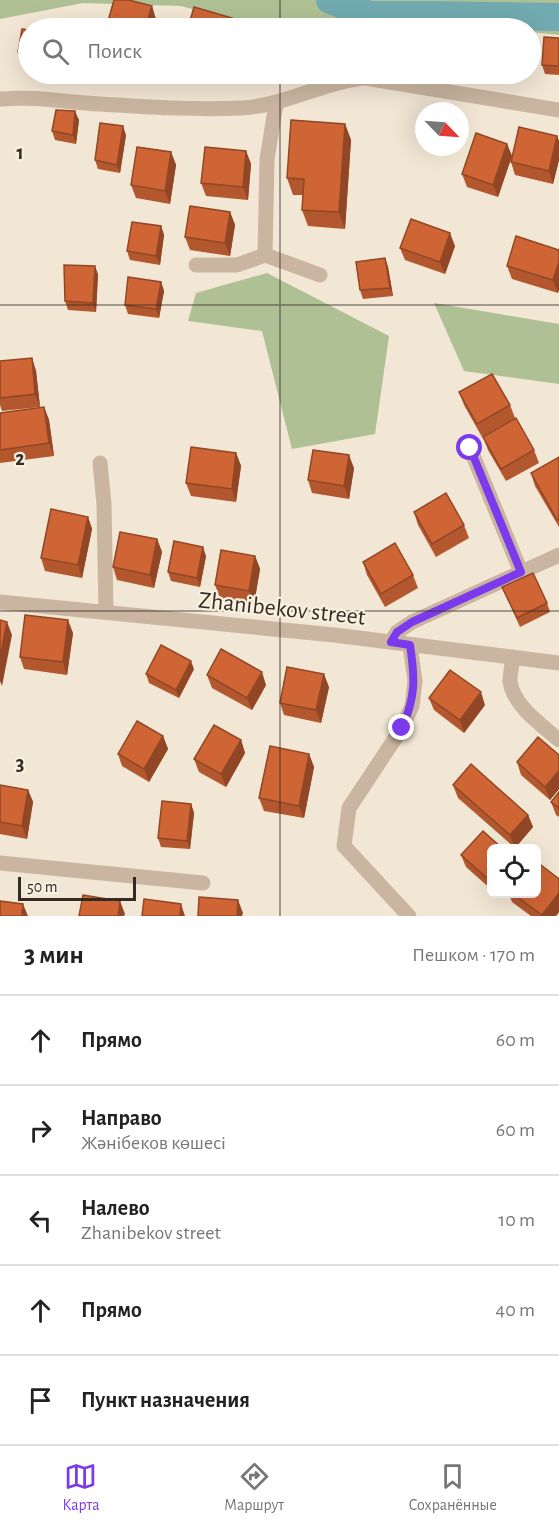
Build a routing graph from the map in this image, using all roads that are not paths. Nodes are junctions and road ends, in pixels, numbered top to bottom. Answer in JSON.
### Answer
{"nodes":[{"id":1,"x":331,"y":84,"type":"edge"},
{"id":2,"x":401,"y":84,"type":"edge"},
{"id":3,"x":0,"y":99,"type":"edge"},
{"id":4,"x":278,"y":103,"type":"junction"},
{"id":5,"x":559,"y":110,"type":"edge"},
{"id":6,"x":265,"y":255,"type":"junction"},
{"id":7,"x":196,"y":265,"type":"dead end"},
{"id":8,"x":320,"y":275,"type":"dead end"},
{"id":9,"x":470,"y":448,"type":"dead end"},
{"id":10,"x":100,"y":463,"type":"dead end"},
{"id":11,"x":559,"y":555,"type":"edge"},
{"id":12,"x":521,"y":572,"type":"junction"},
{"id":13,"x":0,"y":602,"type":"edge"},
{"id":14,"x":106,"y":612,"type":"junction"},
{"id":15,"x":391,"y":642,"type":"junction"},
{"id":16,"x":410,"y":645,"type":"junction"},
{"id":17,"x":513,"y":657,"type":"junction"},
{"id":18,"x":559,"y":663,"type":"edge"},
{"id":19,"x":559,"y":740,"type":"edge"},
{"id":20,"x":0,"y":863,"type":"edge"},
{"id":21,"x":203,"y":884,"type":"dead end"},
{"id":22,"x":410,"y":916,"type":"edge"}],
"edges":[{"from":1,"to":4,"type":"street"},
{"from":2,"to":5,"type":"street"},
{"from":3,"to":4,"type":"street"},
{"from":4,"to":6,"type":"street"},
{"from":6,"to":7,"type":"street"},
{"from":6,"to":8,"type":"street"},
{"from":9,"to":12,"type":"street"},
{"from":10,"to":14,"type":"street"},
{"from":11,"to":12,"type":"street"},
{"from":12,"to":15,"type":"street"},
{"from":13,"to":14,"type":"street","name":"Zhanibekov street"},
{"from":14,"to":15,"type":"street","name":"Zhanibekov street"},
{"from":15,"to":16,"type":"street","name":"Zhanibekov street"},
{"from":16,"to":17,"type":"street","name":"Zhanibekov street"},
{"from":16,"to":22,"type":"street"},
{"from":17,"to":18,"type":"street","name":"Zhanibekov street"},
{"from":17,"to":19,"type":"street"},
{"from":20,"to":21,"type":"street"}]}
